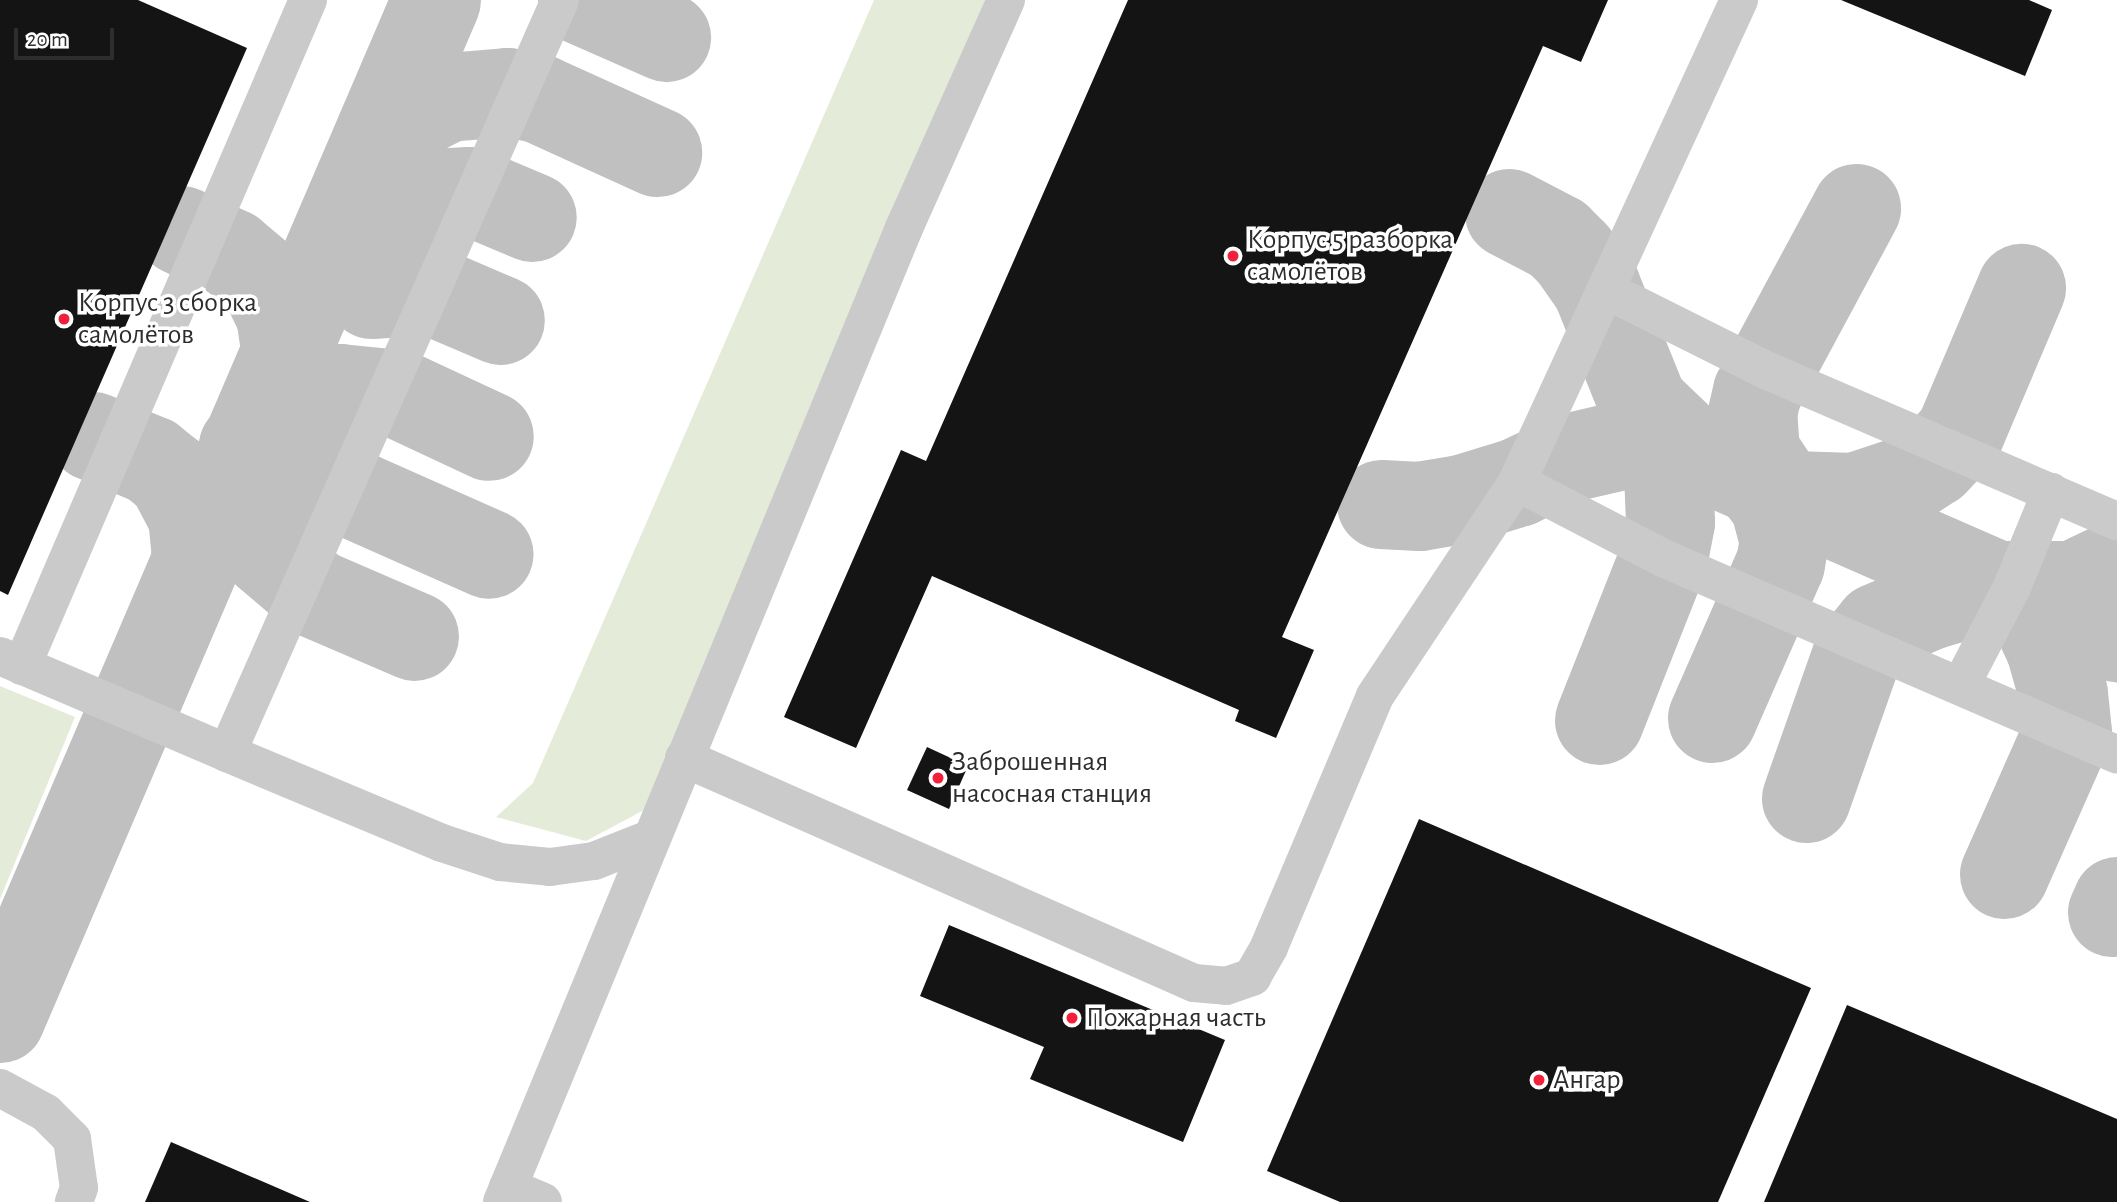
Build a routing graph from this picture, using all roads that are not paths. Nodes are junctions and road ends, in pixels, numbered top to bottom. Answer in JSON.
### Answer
{"nodes":[{"id":1,"x":308,"y":0,"type":"edge"},
{"id":2,"x":560,"y":0,"type":"edge"},
{"id":3,"x":1006,"y":0,"type":"edge"},
{"id":4,"x":1739,"y":0,"type":"edge"},
{"id":5,"x":1605,"y":290,"type":"junction"},
{"id":6,"x":1517,"y":482,"type":"junction"},
{"id":7,"x":2051,"y":492,"type":"junction"},
{"id":8,"x":2117,"y":521,"type":"edge"},
{"id":9,"x":11,"y":661,"type":"edge"},
{"id":10,"x":1961,"y":685,"type":"junction"},
{"id":11,"x":227,"y":753,"type":"junction"},
{"id":12,"x":2117,"y":754,"type":"edge"},
{"id":13,"x":684,"y":758,"type":"junction"},
{"id":14,"x":652,"y":838,"type":"junction"},
{"id":15,"x":0,"y":1088,"type":"edge"},
{"id":16,"x":505,"y":1195,"type":"edge"},
{"id":17,"x":74,"y":1202,"type":"edge"},
{"id":18,"x":543,"y":1202,"type":"edge"}],
"edges":[{"from":1,"to":9,"type":"lane"},
{"from":2,"to":11,"type":"lane"},
{"from":3,"to":13,"type":"lane"},
{"from":4,"to":5,"type":"lane"},
{"from":5,"to":6,"type":"lane"},
{"from":5,"to":7,"type":"lane"},
{"from":6,"to":10,"type":"lane"},
{"from":6,"to":13,"type":"lane"},
{"from":7,"to":8,"type":"lane"},
{"from":7,"to":10,"type":"lane"},
{"from":9,"to":11,"type":"lane"},
{"from":10,"to":12,"type":"lane"},
{"from":11,"to":14,"type":"lane"},
{"from":13,"to":14,"type":"lane"},
{"from":14,"to":16,"type":"lane"},
{"from":15,"to":17,"type":"lane"},
{"from":16,"to":18,"type":"lane"}]}
